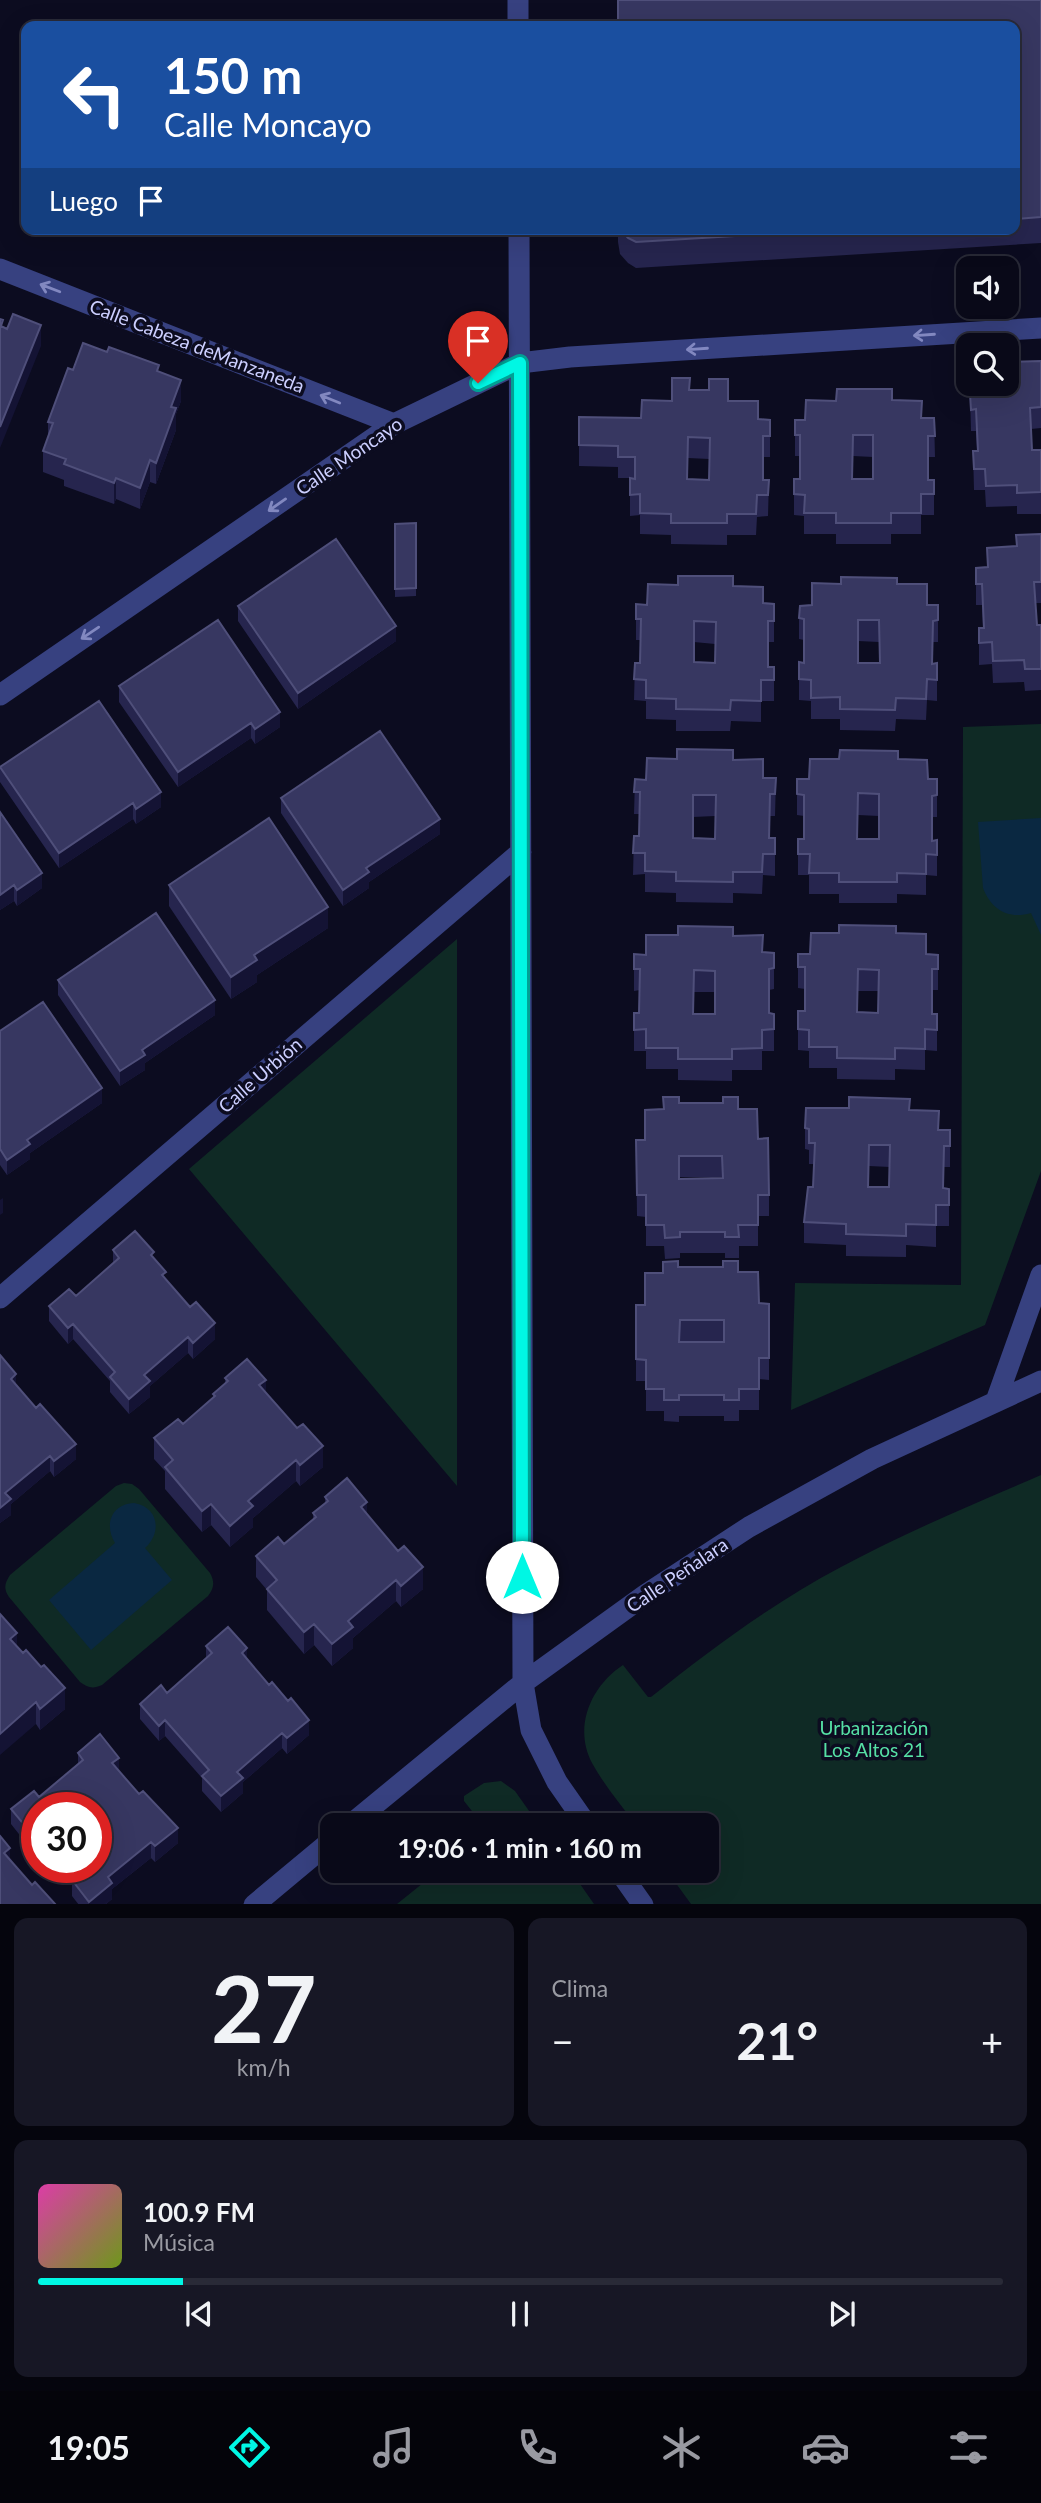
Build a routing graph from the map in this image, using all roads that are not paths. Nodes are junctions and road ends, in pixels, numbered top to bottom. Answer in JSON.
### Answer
{"nodes":[{"id":1,"x":518,"y":0,"type":"edge"},
{"id":2,"x":518,"y":21,"type":"edge"},
{"id":3,"x":519,"y":235,"type":"edge"},
{"id":4,"x":0,"y":269,"type":"edge"},
{"id":5,"x":1041,"y":328,"type":"edge"},
{"id":6,"x":520,"y":363,"type":"junction"},
{"id":7,"x":394,"y":424,"type":"junction"},
{"id":8,"x":0,"y":695,"type":"edge"},
{"id":9,"x":521,"y":852,"type":"junction"},
{"id":10,"x":1041,"y":1275,"type":"edge"},
{"id":11,"x":0,"y":1298,"type":"edge"},
{"id":12,"x":1041,"y":1381,"type":"edge"},
{"id":13,"x":996,"y":1402,"type":"junction"},
{"id":14,"x":523,"y":1683,"type":"junction"},
{"id":15,"x":365,"y":1813,"type":"edge"},
{"id":16,"x":579,"y":1813,"type":"edge"},
{"id":17,"x":320,"y":1850,"type":"edge"},
{"id":18,"x":627,"y":1883,"type":"edge"},
{"id":19,"x":255,"y":1904,"type":"edge"},
{"id":20,"x":642,"y":1904,"type":"edge"}],
"edges":[{"from":1,"to":2,"type":"street"},
{"from":3,"to":6,"type":"street"},
{"from":7,"to":4,"type":"street","name":"Calle Cabeza deManzaneda","one_way":true},
{"from":5,"to":6,"type":"street","name":"Calle Moncayo","one_way":true},
{"from":6,"to":7,"type":"street","name":"Calle Moncayo"},
{"from":6,"to":9,"type":"street"},
{"from":7,"to":8,"type":"street","name":"Calle Moncayo","one_way":true},
{"from":9,"to":11,"type":"street","name":"Calle Urbión"},
{"from":9,"to":14,"type":"street"},
{"from":10,"to":13,"type":"street"},
{"from":12,"to":13,"type":"street","name":"Calle Peñalara"},
{"from":13,"to":14,"type":"street","name":"Calle Peñalara"},
{"from":14,"to":15,"type":"street","name":"Calle Peñalara"},
{"from":14,"to":16,"type":"street"},
{"from":17,"to":19,"type":"street"},
{"from":18,"to":20,"type":"street"}]}
